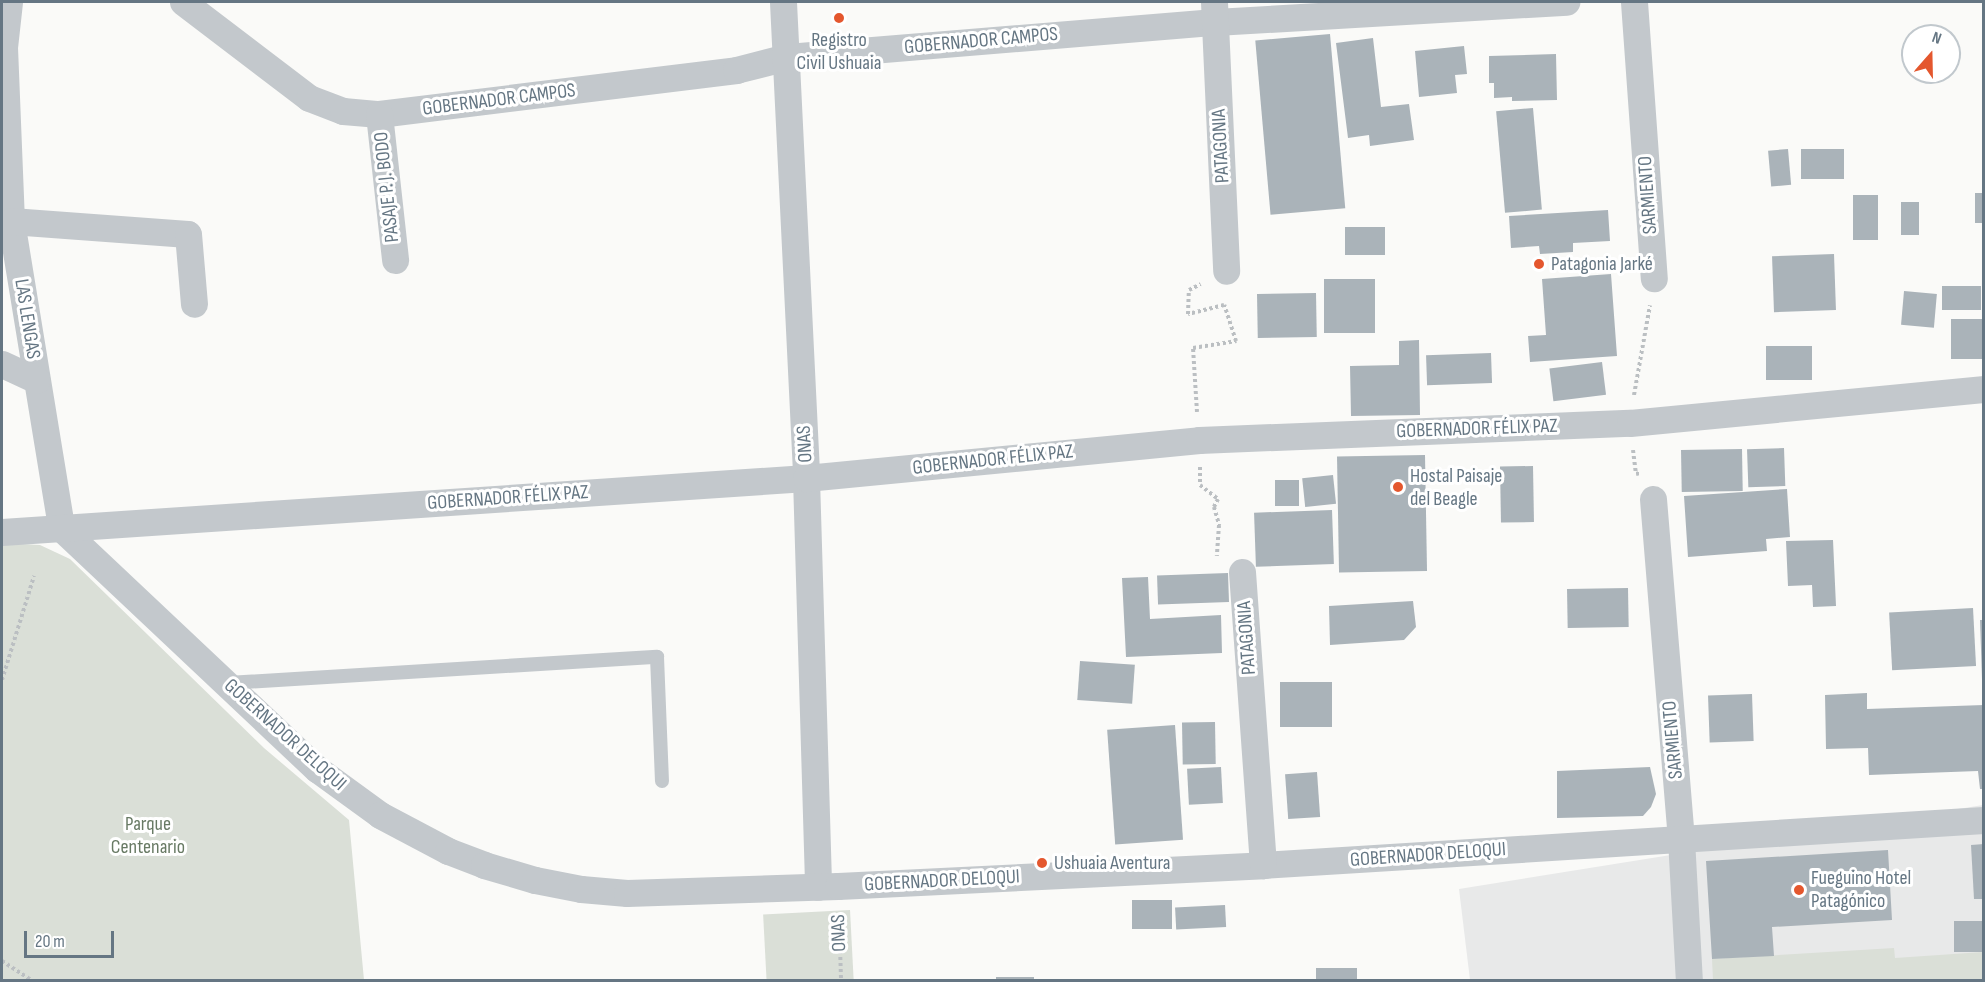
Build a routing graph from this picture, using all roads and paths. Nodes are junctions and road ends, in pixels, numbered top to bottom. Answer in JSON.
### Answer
{"nodes":[{"id":1,"x":9,"y":2,"type":"edge"},
{"id":2,"x":183,"y":2,"type":"edge"},
{"id":3,"x":783,"y":2,"type":"edge"},
{"id":4,"x":1566,"y":2,"type":"edge"},
{"id":5,"x":1634,"y":2,"type":"edge"},
{"id":6,"x":1215,"y":12,"type":"edge"},
{"id":7,"x":3,"y":46,"type":"edge"},
{"id":8,"x":787,"y":57,"type":"junction"},
{"id":9,"x":379,"y":114,"type":"junction"},
{"id":10,"x":5,"y":161,"type":"edge"},
{"id":11,"x":11,"y":221,"type":"junction"},
{"id":12,"x":395,"y":260,"type":"dead end"},
{"id":13,"x":1226,"y":271,"type":"joint"},
{"id":14,"x":1654,"y":278,"type":"joint"},
{"id":15,"x":194,"y":304,"type":"dead end"},
{"id":16,"x":2,"y":363,"type":"edge"},
{"id":17,"x":37,"y":380,"type":"junction"},
{"id":18,"x":1983,"y":389,"type":"edge"},
{"id":19,"x":1630,"y":423,"type":"junction"},
{"id":20,"x":1199,"y":440,"type":"junction"},
{"id":21,"x":806,"y":478,"type":"junction"},
{"id":22,"x":1653,"y":499,"type":"dead end"},
{"id":23,"x":61,"y":528,"type":"junction"},
{"id":24,"x":2,"y":532,"type":"edge"},
{"id":25,"x":1242,"y":572,"type":"joint"},
{"id":26,"x":34,"y":576,"type":"dead end"},
{"id":27,"x":2,"y":680,"type":"edge"},
{"id":28,"x":225,"y":683,"type":"junction"},
{"id":29,"x":662,"y":781,"type":"dead end"},
{"id":30,"x":1983,"y":820,"type":"edge"},
{"id":31,"x":1682,"y":839,"type":"junction"},
{"id":32,"x":1263,"y":865,"type":"junction"},
{"id":33,"x":828,"y":887,"type":"junction"},
{"id":34,"x":2,"y":961,"type":"edge"},
{"id":35,"x":31,"y":981,"type":"edge"},
{"id":36,"x":841,"y":981,"type":"edge"},
{"id":37,"x":1689,"y":981,"type":"edge"}],
"edges":[{"from":1,"to":7,"type":"street","name":"LAS LENGAS"},
{"from":2,"to":9,"type":"street","name":"GOBERNADOR CAMPOS"},
{"from":3,"to":8,"type":"street","name":"ONAS"},
{"from":4,"to":6,"type":"street","name":"GOBERNADOR CAMPOS"},
{"from":5,"to":14,"type":"street","name":"SARMIENTO"},
{"from":6,"to":8,"type":"street","name":"GOBERNADOR CAMPOS"},
{"from":6,"to":13,"type":"street","name":"PATAGONIA"},
{"from":7,"to":10,"type":"street","name":"LAS LENGAS"},
{"from":8,"to":9,"type":"street","name":"GOBERNADOR CAMPOS"},
{"from":8,"to":21,"type":"street","name":"ONAS"},
{"from":9,"to":12,"type":"street","name":"PASAJE P. J. BODO"},
{"from":10,"to":11,"type":"street","name":"LAS LENGAS"},
{"from":11,"to":15,"type":"street"},
{"from":11,"to":17,"type":"street","name":"LAS LENGAS"},
{"from":13,"to":20,"type":"path"},
{"from":14,"to":19,"type":"path"},
{"from":16,"to":17,"type":"street"},
{"from":17,"to":23,"type":"street","name":"LAS LENGAS"},
{"from":18,"to":19,"type":"street","name":"GOBERNADOR FÉLIX PAZ"},
{"from":19,"to":20,"type":"street","name":"GOBERNADOR FÉLIX PAZ"},
{"from":20,"to":21,"type":"street","name":"GOBERNADOR FÉLIX PAZ"},
{"from":20,"to":25,"type":"path","name":"PATAGONIA"},
{"from":21,"to":23,"type":"street","name":"GOBERNADOR FÉLIX PAZ"},
{"from":21,"to":33,"type":"street","name":"ONAS"},
{"from":22,"to":31,"type":"street","name":"SARMIENTO"},
{"from":23,"to":24,"type":"street","name":"GOBERNADOR FÉLIX PAZ"},
{"from":23,"to":28,"type":"street","name":"GOBERNADOR DELOQUI"},
{"from":25,"to":32,"type":"street","name":"PATAGONIA"},
{"from":26,"to":27,"type":"path"},
{"from":28,"to":29,"type":"lane"},
{"from":28,"to":33,"type":"street","name":"GOBERNADOR DELOQUI"},
{"from":30,"to":31,"type":"street","name":"GOBERNADOR DELOQUI"},
{"from":31,"to":32,"type":"street","name":"GOBERNADOR DELOQUI"},
{"from":31,"to":37,"type":"street","name":"SARMIENTO"},
{"from":32,"to":33,"type":"street","name":"GOBERNADOR DELOQUI"},
{"from":33,"to":36,"type":"path","name":"ONAS"},
{"from":34,"to":35,"type":"path"}]}
